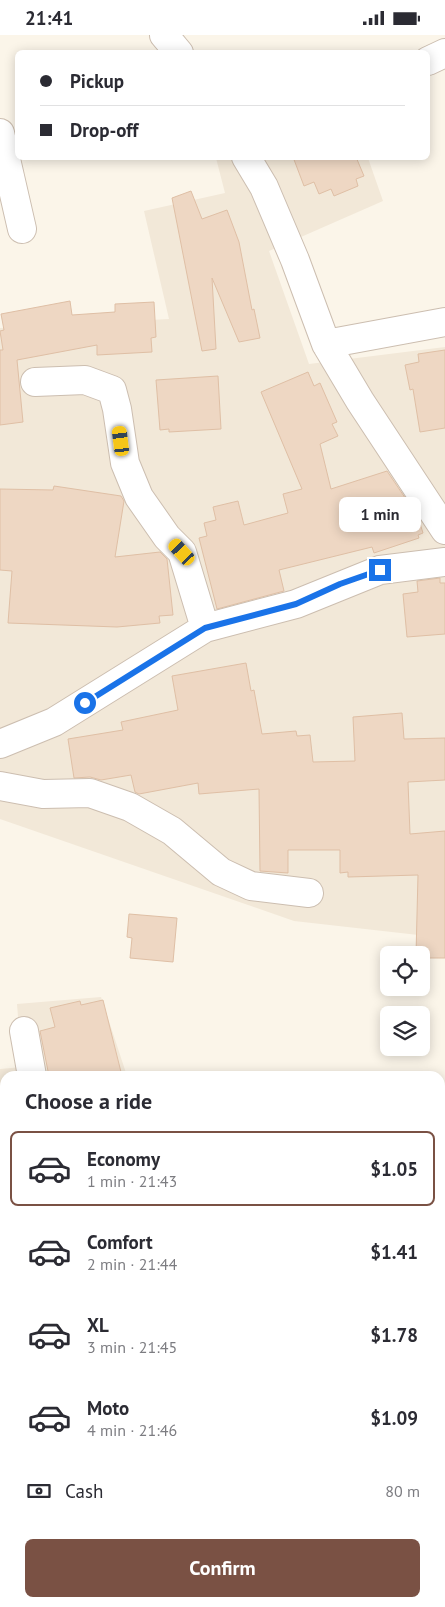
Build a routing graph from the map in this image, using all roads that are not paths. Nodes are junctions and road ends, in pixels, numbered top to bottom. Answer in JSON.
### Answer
{"nodes":[{"id":1,"x":164,"y":35,"type":"edge"},
{"id":2,"x":176,"y":50,"type":"edge"},
{"id":3,"x":445,"y":53,"type":"edge"},
{"id":4,"x":430,"y":60,"type":"edge"},
{"id":5,"x":0,"y":133,"type":"edge"},
{"id":6,"x":248,"y":160,"type":"edge"},
{"id":7,"x":22,"y":229,"type":"dead end"},
{"id":8,"x":445,"y":322,"type":"edge"},
{"id":9,"x":326,"y":344,"type":"junction"},
{"id":10,"x":35,"y":382,"type":"dead end"},
{"id":11,"x":445,"y":530,"type":"edge"},
{"id":12,"x":445,"y":562,"type":"edge"},
{"id":13,"x":205,"y":628,"type":"junction"},
{"id":14,"x":0,"y":744,"type":"edge"},
{"id":15,"x":0,"y":786,"type":"edge"},
{"id":16,"x":309,"y":893,"type":"dead end"},
{"id":17,"x":24,"y":1031,"type":"dead end"},
{"id":18,"x":31,"y":1071,"type":"edge"}],
"edges":[{"from":1,"to":2,"type":"street"},
{"from":3,"to":4,"type":"street"},
{"from":5,"to":7,"type":"street"},
{"from":6,"to":9,"type":"street"},
{"from":8,"to":9,"type":"street"},
{"from":9,"to":11,"type":"street"},
{"from":10,"to":13,"type":"street"},
{"from":12,"to":13,"type":"street"},
{"from":13,"to":14,"type":"street"},
{"from":15,"to":16,"type":"street"},
{"from":17,"to":18,"type":"street"}]}
